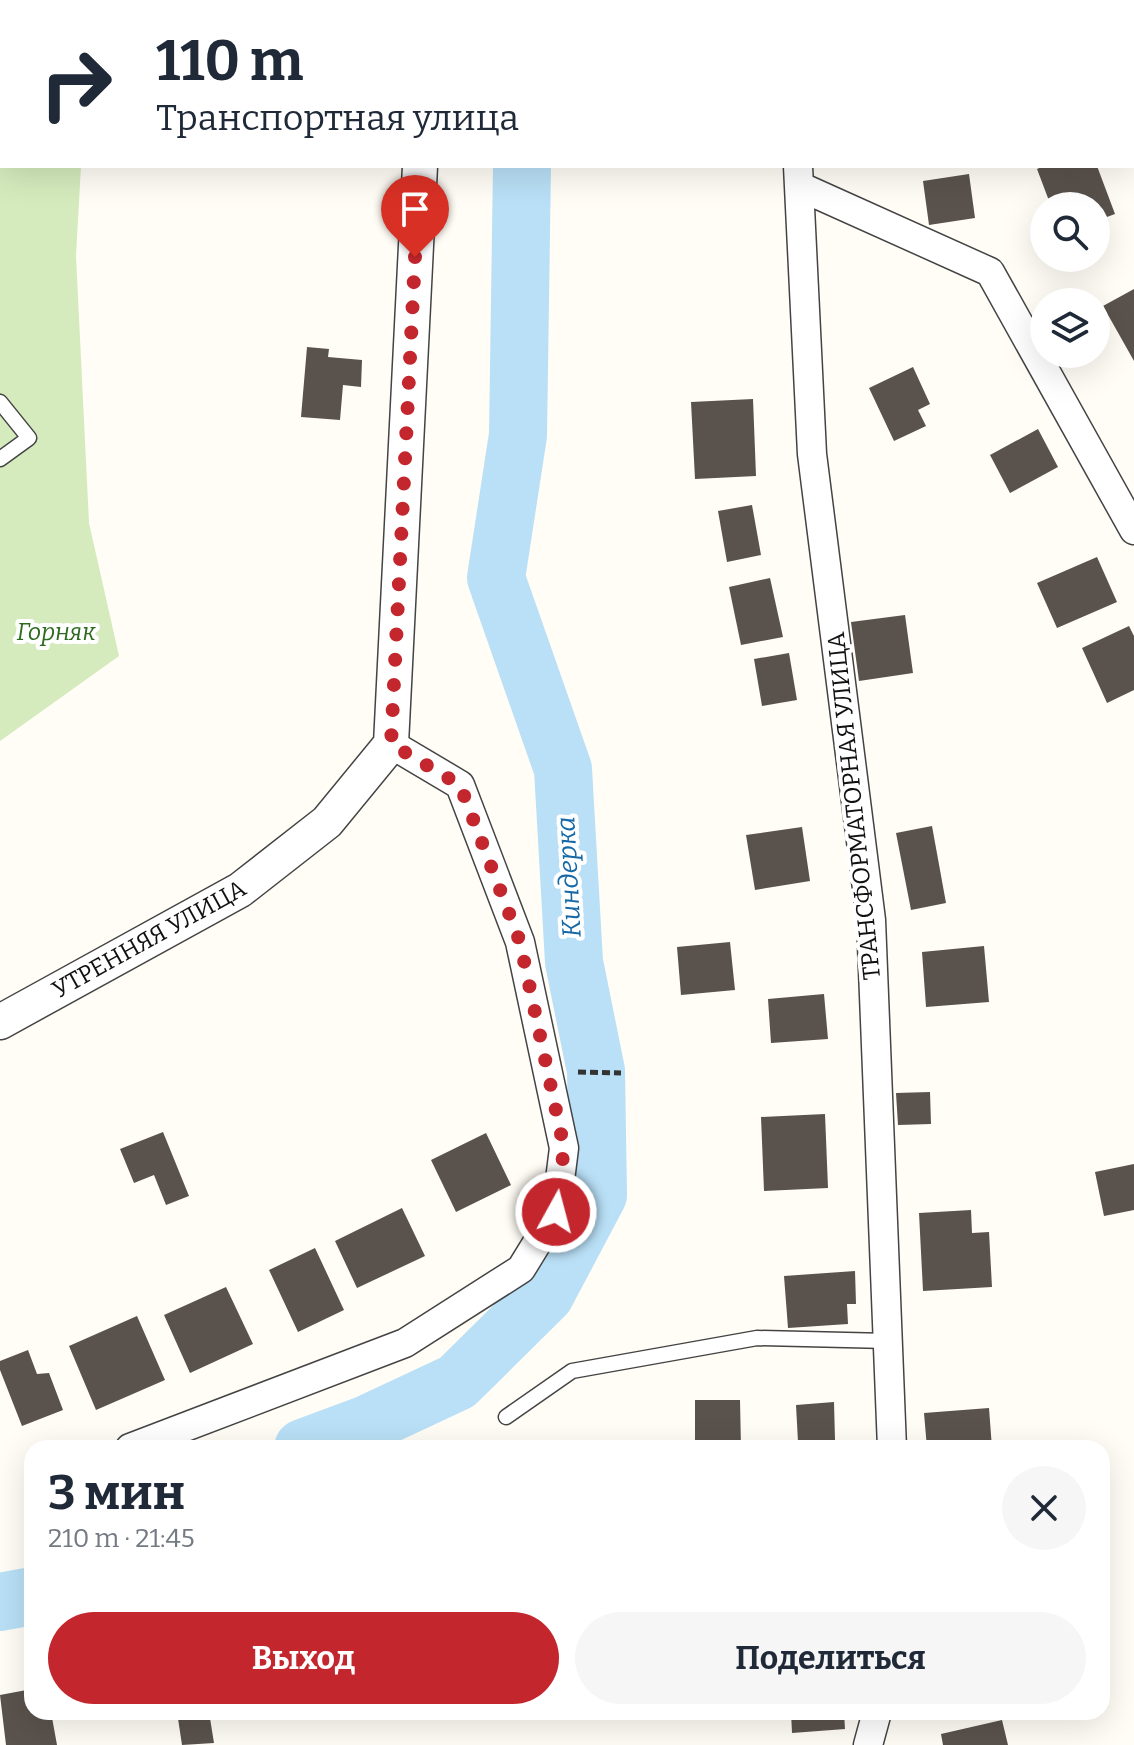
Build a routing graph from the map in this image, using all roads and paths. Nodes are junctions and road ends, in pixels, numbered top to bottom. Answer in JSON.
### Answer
{"nodes":[{"id":1,"x":420,"y":168,"type":"edge"},
{"id":2,"x":800,"y":177,"type":"edge"},
{"id":3,"x":0,"y":402,"type":"edge"},
{"id":4,"x":0,"y":459,"type":"edge"},
{"id":5,"x":1134,"y":530,"type":"edge"},
{"id":6,"x":391,"y":744,"type":"junction"},
{"id":7,"x":0,"y":1022,"type":"edge"},
{"id":8,"x":548,"y":1072,"type":"junction"},
{"id":9,"x":621,"y":1073,"type":"dead end"},
{"id":10,"x":888,"y":1341,"type":"junction"},
{"id":11,"x":506,"y":1417,"type":"dead end"},
{"id":12,"x":151,"y":1440,"type":"edge"},
{"id":13,"x":892,"y":1440,"type":"edge"},
{"id":14,"x":875,"y":1720,"type":"edge"},
{"id":15,"x":868,"y":1745,"type":"edge"}],
"edges":[{"from":1,"to":6,"type":"street"},
{"from":2,"to":5,"type":"street"},
{"from":2,"to":10,"type":"street","name":"ТРАНСФОРМАТОРНАЯ УЛИЦА"},
{"from":3,"to":4,"type":"lane"},
{"from":6,"to":7,"type":"street","name":"УТРЕННЯЯ УЛИЦА"},
{"from":6,"to":8,"type":"street"},
{"from":8,"to":9,"type":"path"},
{"from":8,"to":12,"type":"street"},
{"from":10,"to":11,"type":"lane"},
{"from":10,"to":13,"type":"street","name":"ТРАНСФОРМАТОРНАЯ УЛИЦА"},
{"from":14,"to":15,"type":"street"}]}
